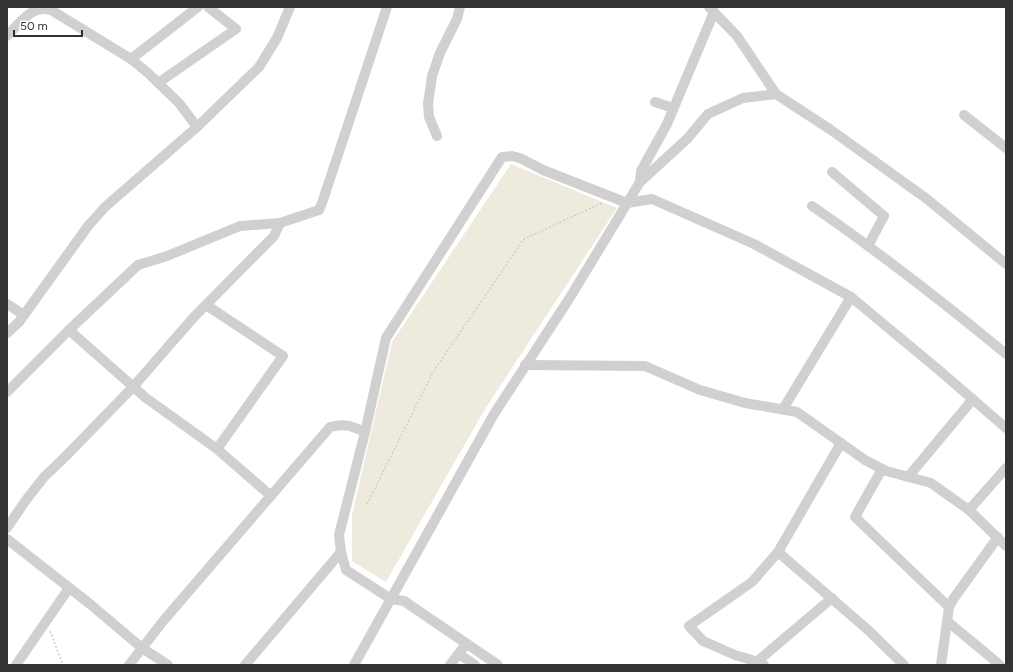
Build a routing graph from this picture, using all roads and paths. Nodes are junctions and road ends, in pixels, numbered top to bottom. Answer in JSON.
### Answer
{"nodes":[{"id":1,"x":198,"y":7,"type":"edge"},
{"id":2,"x":208,"y":7,"type":"edge"},
{"id":3,"x":290,"y":7,"type":"edge"},
{"id":4,"x":387,"y":7,"type":"edge"},
{"id":5,"x":460,"y":7,"type":"edge"},
{"id":6,"x":712,"y":9,"type":"edge"},
{"id":7,"x":7,"y":36,"type":"edge"},
{"id":8,"x":131,"y":59,"type":"junction"},
{"id":9,"x":158,"y":83,"type":"junction"},
{"id":10,"x":776,"y":94,"type":"junction"},
{"id":11,"x":655,"y":102,"type":"dead end"},
{"id":12,"x":673,"y":108,"type":"junction"},
{"id":13,"x":964,"y":115,"type":"dead end"},
{"id":14,"x":197,"y":127,"type":"junction"},
{"id":15,"x":437,"y":136,"type":"dead end"},
{"id":16,"x":1006,"y":148,"type":"edge"},
{"id":17,"x":832,"y":172,"type":"dead end"},
{"id":18,"x":640,"y":182,"type":"junction"},
{"id":19,"x":604,"y":202,"type":"dead end"},
{"id":20,"x":628,"y":203,"type":"junction"},
{"id":21,"x":812,"y":206,"type":"dead end"},
{"id":22,"x":280,"y":223,"type":"junction"},
{"id":23,"x":868,"y":246,"type":"junction"},
{"id":24,"x":1006,"y":264,"type":"edge"},
{"id":25,"x":851,"y":297,"type":"junction"},
{"id":26,"x":7,"y":304,"type":"edge"},
{"id":27,"x":206,"y":304,"type":"junction"},
{"id":28,"x":24,"y":315,"type":"junction"},
{"id":29,"x":69,"y":330,"type":"junction"},
{"id":30,"x":7,"y":333,"type":"edge"},
{"id":31,"x":1006,"y":354,"type":"edge"},
{"id":32,"x":525,"y":365,"type":"junction"},
{"id":33,"x":133,"y":387,"type":"junction"},
{"id":34,"x":7,"y":392,"type":"edge"},
{"id":35,"x":973,"y":399,"type":"junction"},
{"id":36,"x":783,"y":409,"type":"junction"},
{"id":37,"x":1006,"y":428,"type":"edge"},
{"id":38,"x":365,"y":432,"type":"junction"},
{"id":39,"x":841,"y":443,"type":"junction"},
{"id":40,"x":217,"y":449,"type":"junction"},
{"id":41,"x":1006,"y":468,"type":"edge"},
{"id":42,"x":882,"y":469,"type":"junction"},
{"id":43,"x":908,"y":477,"type":"junction"},
{"id":44,"x":271,"y":496,"type":"junction"},
{"id":45,"x":367,"y":504,"type":"dead end"},
{"id":46,"x":969,"y":510,"type":"junction"},
{"id":47,"x":7,"y":528,"type":"edge"},
{"id":48,"x":998,"y":537,"type":"junction"},
{"id":49,"x":7,"y":539,"type":"edge"},
{"id":50,"x":1006,"y":546,"type":"edge"},
{"id":51,"x":341,"y":552,"type":"junction"},
{"id":52,"x":778,"y":552,"type":"junction"},
{"id":53,"x":69,"y":588,"type":"junction"},
{"id":54,"x":832,"y":598,"type":"junction"},
{"id":55,"x":391,"y":599,"type":"junction"},
{"id":56,"x":949,"y":607,"type":"junction"},
{"id":57,"x":947,"y":621,"type":"junction"},
{"id":58,"x":44,"y":624,"type":"junction"},
{"id":59,"x":468,"y":645,"type":"junction"},
{"id":60,"x":142,"y":648,"type":"junction"},
{"id":61,"x":459,"y":654,"type":"junction"},
{"id":62,"x":758,"y":664,"type":"edge"},
{"id":63,"x":16,"y":665,"type":"edge"},
{"id":64,"x":63,"y":665,"type":"edge"},
{"id":65,"x":129,"y":665,"type":"edge"},
{"id":66,"x":168,"y":665,"type":"edge"},
{"id":67,"x":245,"y":665,"type":"edge"},
{"id":68,"x":354,"y":665,"type":"edge"},
{"id":69,"x":450,"y":665,"type":"edge"},
{"id":70,"x":475,"y":665,"type":"edge"},
{"id":71,"x":498,"y":665,"type":"edge"},
{"id":72,"x":904,"y":665,"type":"edge"},
{"id":73,"x":941,"y":665,"type":"edge"},
{"id":74,"x":1000,"y":665,"type":"edge"}],
"edges":[{"from":1,"to":8,"type":"street"},
{"from":2,"to":9,"type":"street"},
{"from":3,"to":14,"type":"street"},
{"from":4,"to":22,"type":"street"},
{"from":5,"to":15,"type":"street"},
{"from":6,"to":10,"type":"street"},
{"from":6,"to":12,"type":"street"},
{"from":7,"to":8,"type":"street"},
{"from":8,"to":9,"type":"street"},
{"from":9,"to":14,"type":"street"},
{"from":10,"to":18,"type":"street"},
{"from":10,"to":24,"type":"street"},
{"from":11,"to":12,"type":"street"},
{"from":12,"to":18,"type":"street"},
{"from":13,"to":16,"type":"street"},
{"from":14,"to":28,"type":"street"},
{"from":17,"to":23,"type":"street"},
{"from":18,"to":20,"type":"street"},
{"from":19,"to":45,"type":"path"},
{"from":20,"to":25,"type":"street"},
{"from":20,"to":32,"type":"street"},
{"from":20,"to":38,"type":"street"},
{"from":21,"to":23,"type":"street"},
{"from":22,"to":27,"type":"street"},
{"from":22,"to":29,"type":"street"},
{"from":23,"to":31,"type":"street"},
{"from":25,"to":35,"type":"street"},
{"from":25,"to":36,"type":"street"},
{"from":26,"to":28,"type":"street"},
{"from":27,"to":33,"type":"street"},
{"from":27,"to":40,"type":"street"},
{"from":28,"to":30,"type":"street"},
{"from":29,"to":33,"type":"street"},
{"from":29,"to":34,"type":"street"},
{"from":32,"to":36,"type":"street"},
{"from":32,"to":55,"type":"street"},
{"from":33,"to":40,"type":"street"},
{"from":33,"to":47,"type":"street"},
{"from":35,"to":37,"type":"street"},
{"from":35,"to":43,"type":"street"},
{"from":36,"to":39,"type":"street"},
{"from":38,"to":44,"type":"street"},
{"from":38,"to":51,"type":"street"},
{"from":39,"to":42,"type":"street"},
{"from":39,"to":52,"type":"street"},
{"from":40,"to":44,"type":"street"},
{"from":41,"to":46,"type":"street"},
{"from":42,"to":43,"type":"street"},
{"from":42,"to":56,"type":"street"},
{"from":43,"to":46,"type":"street"},
{"from":44,"to":60,"type":"street"},
{"from":46,"to":48,"type":"street"},
{"from":48,"to":50,"type":"street"},
{"from":48,"to":56,"type":"street"},
{"from":49,"to":53,"type":"street"},
{"from":51,"to":55,"type":"street"},
{"from":51,"to":67,"type":"street"},
{"from":52,"to":54,"type":"street"},
{"from":52,"to":62,"type":"street"},
{"from":53,"to":58,"type":"street"},
{"from":53,"to":60,"type":"street"},
{"from":54,"to":62,"type":"street"},
{"from":54,"to":72,"type":"street"},
{"from":55,"to":59,"type":"street"},
{"from":55,"to":68,"type":"street"},
{"from":56,"to":57,"type":"street"},
{"from":57,"to":73,"type":"street"},
{"from":57,"to":74,"type":"street"},
{"from":58,"to":63,"type":"street"},
{"from":58,"to":64,"type":"path"},
{"from":59,"to":61,"type":"street"},
{"from":59,"to":71,"type":"street"},
{"from":60,"to":65,"type":"street"},
{"from":60,"to":66,"type":"street"},
{"from":61,"to":69,"type":"street"},
{"from":61,"to":70,"type":"street"}]}
